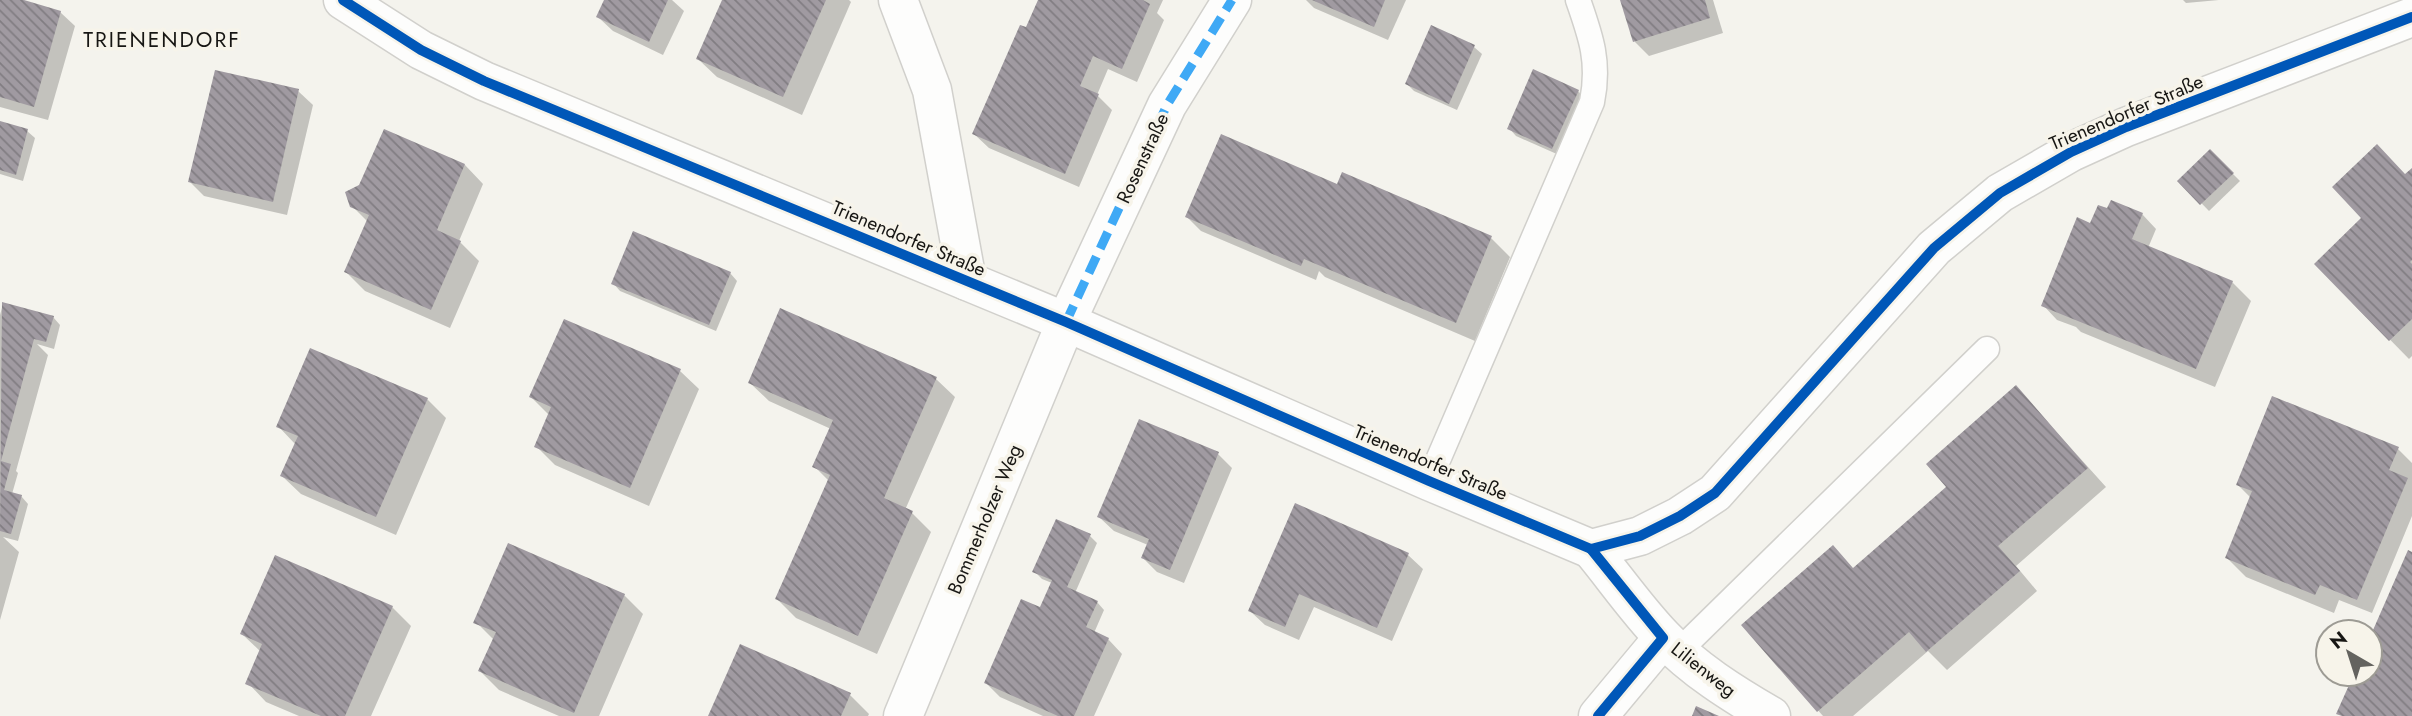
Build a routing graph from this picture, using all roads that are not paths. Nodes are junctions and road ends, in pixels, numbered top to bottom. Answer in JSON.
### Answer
{"nodes":[{"id":1,"x":343,"y":0,"type":"edge"},
{"id":2,"x":898,"y":0,"type":"edge"},
{"id":3,"x":1232,"y":0,"type":"edge"},
{"id":4,"x":1578,"y":0,"type":"edge"},
{"id":5,"x":2412,"y":17,"type":"edge"},
{"id":6,"x":967,"y":281,"type":"junction"},
{"id":7,"x":1066,"y":322,"type":"junction"},
{"id":8,"x":1987,"y":349,"type":"dead end"},
{"id":9,"x":1429,"y":481,"type":"junction"},
{"id":10,"x":1591,"y":550,"type":"junction"},
{"id":11,"x":1671,"y":644,"type":"junction"},
{"id":12,"x":902,"y":716,"type":"edge"},
{"id":13,"x":1598,"y":716,"type":"edge"},
{"id":14,"x":1771,"y":716,"type":"edge"}],
"edges":[{"from":1,"to":6,"type":"street","name":"Trienendorfer Straße"},
{"from":2,"to":6,"type":"street"},
{"from":3,"to":7,"type":"street","name":"Rosenstraße"},
{"from":4,"to":9,"type":"lane"},
{"from":5,"to":10,"type":"street","name":"Trienendorfer Straße"},
{"from":6,"to":7,"type":"street","name":"Trienendorfer Straße"},
{"from":7,"to":9,"type":"street","name":"Trienendorfer Straße"},
{"from":7,"to":12,"type":"street","name":"Bommerholzer Weg"},
{"from":8,"to":11,"type":"lane"},
{"from":9,"to":10,"type":"street","name":"Trienendorfer Straße"},
{"from":10,"to":11,"type":"street","name":"Lilienweg"},
{"from":11,"to":13,"type":"street"},
{"from":11,"to":14,"type":"street","name":"Lilienweg"}]}
